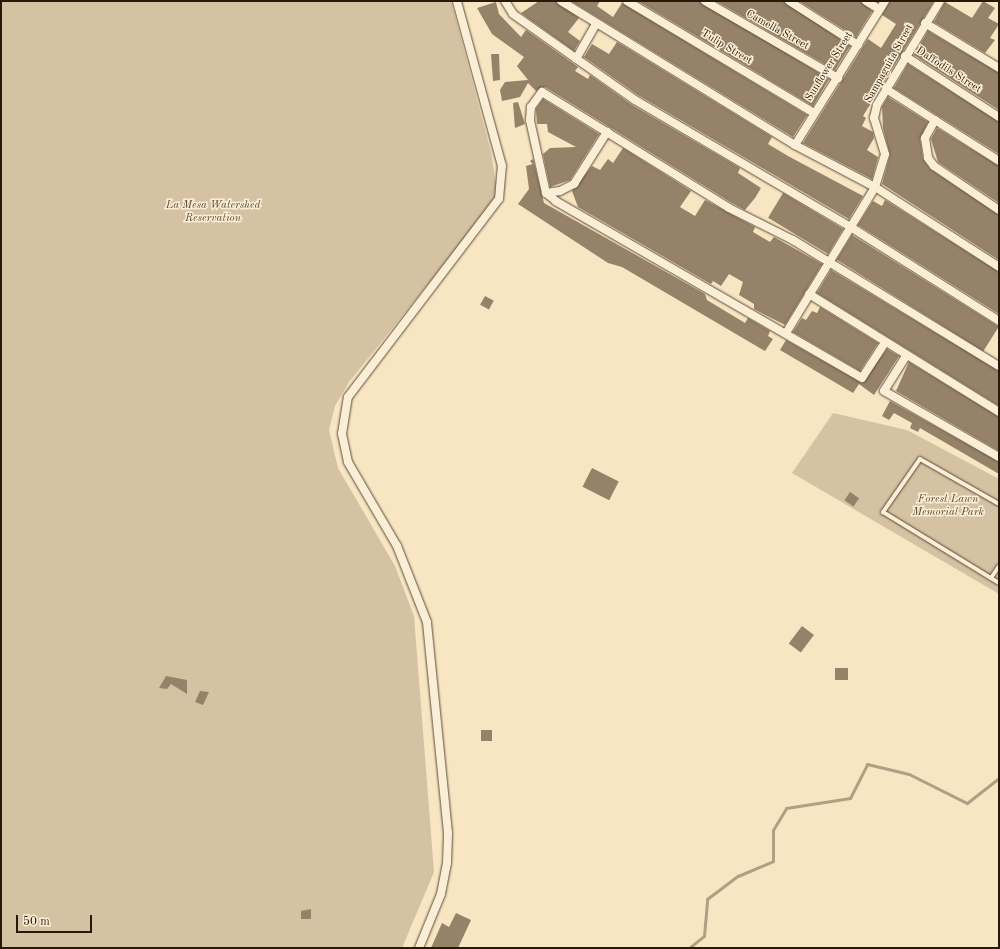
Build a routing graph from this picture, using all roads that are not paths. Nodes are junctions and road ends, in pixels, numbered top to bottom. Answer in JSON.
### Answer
{"nodes":[{"id":1,"x":457,"y":1,"type":"edge"},
{"id":2,"x":505,"y":1,"type":"edge"},
{"id":3,"x":561,"y":1,"type":"edge"},
{"id":4,"x":627,"y":1,"type":"edge"},
{"id":5,"x":705,"y":1,"type":"edge"},
{"id":6,"x":789,"y":1,"type":"edge"},
{"id":7,"x":866,"y":1,"type":"edge"},
{"id":8,"x":885,"y":1,"type":"edge"},
{"id":9,"x":940,"y":1,"type":"edge"},
{"id":10,"x":879,"y":9,"type":"junction"},
{"id":11,"x":925,"y":23,"type":"junction"},
{"id":12,"x":596,"y":24,"type":"junction"},
{"id":13,"x":858,"y":44,"type":"junction"},
{"id":14,"x":905,"y":56,"type":"junction"},
{"id":15,"x":576,"y":59,"type":"junction"},
{"id":16,"x":999,"y":68,"type":"edge"},
{"id":17,"x":838,"y":78,"type":"junction"},
{"id":18,"x":886,"y":89,"type":"junction"},
{"id":19,"x":814,"y":113,"type":"junction"},
{"id":20,"x":999,"y":117,"type":"edge"},
{"id":21,"x":935,"y":120,"type":"junction"},
{"id":22,"x":607,"y":132,"type":"junction"},
{"id":23,"x":795,"y":145,"type":"junction"},
{"id":24,"x":999,"y":161,"type":"edge"},
{"id":25,"x":875,"y":187,"type":"junction"},
{"id":26,"x":546,"y":193,"type":"junction"},
{"id":27,"x":999,"y":210,"type":"edge"},
{"id":28,"x":849,"y":226,"type":"junction"},
{"id":29,"x":828,"y":261,"type":"junction"},
{"id":30,"x":999,"y":267,"type":"edge"},
{"id":31,"x":809,"y":294,"type":"junction"},
{"id":32,"x":999,"y":321,"type":"edge"},
{"id":33,"x":786,"y":333,"type":"junction"},
{"id":34,"x":884,"y":344,"type":"junction"},
{"id":35,"x":906,"y":356,"type":"junction"},
{"id":36,"x":999,"y":366,"type":"edge"},
{"id":37,"x":999,"y":412,"type":"edge"},
{"id":38,"x":999,"y":457,"type":"edge"},
{"id":39,"x":999,"y":504,"type":"edge"},
{"id":40,"x":999,"y":566,"type":"edge"},
{"id":41,"x":991,"y":578,"type":"junction"},
{"id":42,"x":999,"y":583,"type":"edge"},
{"id":43,"x":419,"y":948,"type":"edge"}],
"edges":[{"from":1,"to":43,"type":"street"},
{"from":2,"to":15,"type":"street"},
{"from":3,"to":12,"type":"street"},
{"from":4,"to":19,"type":"street","name":"Tulip Street"},
{"from":5,"to":17,"type":"street","name":"Camella Street"},
{"from":6,"to":13,"type":"street"},
{"from":7,"to":10,"type":"street"},
{"from":8,"to":10,"type":"street","name":"Sunflower Street"},
{"from":9,"to":11,"type":"street","name":"Sampaguita Street"},
{"from":10,"to":13,"type":"street","name":"Sunflower Street"},
{"from":11,"to":14,"type":"street","name":"Sampaguita Street"},
{"from":11,"to":16,"type":"street"},
{"from":12,"to":15,"type":"street"},
{"from":12,"to":23,"type":"street"},
{"from":13,"to":17,"type":"street","name":"Sunflower Street"},
{"from":14,"to":18,"type":"street","name":"Sampaguita Street"},
{"from":14,"to":20,"type":"street","name":"Daffodils Street"},
{"from":15,"to":28,"type":"street"},
{"from":17,"to":19,"type":"street","name":"Sunflower Street"},
{"from":18,"to":21,"type":"street"},
{"from":18,"to":25,"type":"street","name":"Sampaguita Street"},
{"from":19,"to":23,"type":"street","name":"Sunflower Street"},
{"from":21,"to":24,"type":"street"},
{"from":21,"to":27,"type":"street"},
{"from":22,"to":26,"type":"street"},
{"from":22,"to":26,"type":"street"},
{"from":22,"to":29,"type":"street"},
{"from":23,"to":25,"type":"street"},
{"from":25,"to":28,"type":"street","name":"Sampaguita Street"},
{"from":25,"to":30,"type":"street"},
{"from":26,"to":33,"type":"street"},
{"from":28,"to":29,"type":"street","name":"Sampaguita Street"},
{"from":28,"to":32,"type":"street"},
{"from":29,"to":31,"type":"street","name":"Sampaguita Street"},
{"from":29,"to":36,"type":"street"},
{"from":31,"to":33,"type":"street","name":"Sampaguita Street"},
{"from":31,"to":34,"type":"street"},
{"from":33,"to":34,"type":"street"},
{"from":34,"to":35,"type":"street"},
{"from":35,"to":37,"type":"street"},
{"from":35,"to":38,"type":"street"},
{"from":39,"to":41,"type":"lane"},
{"from":40,"to":41,"type":"lane"},
{"from":41,"to":42,"type":"lane"}]}
